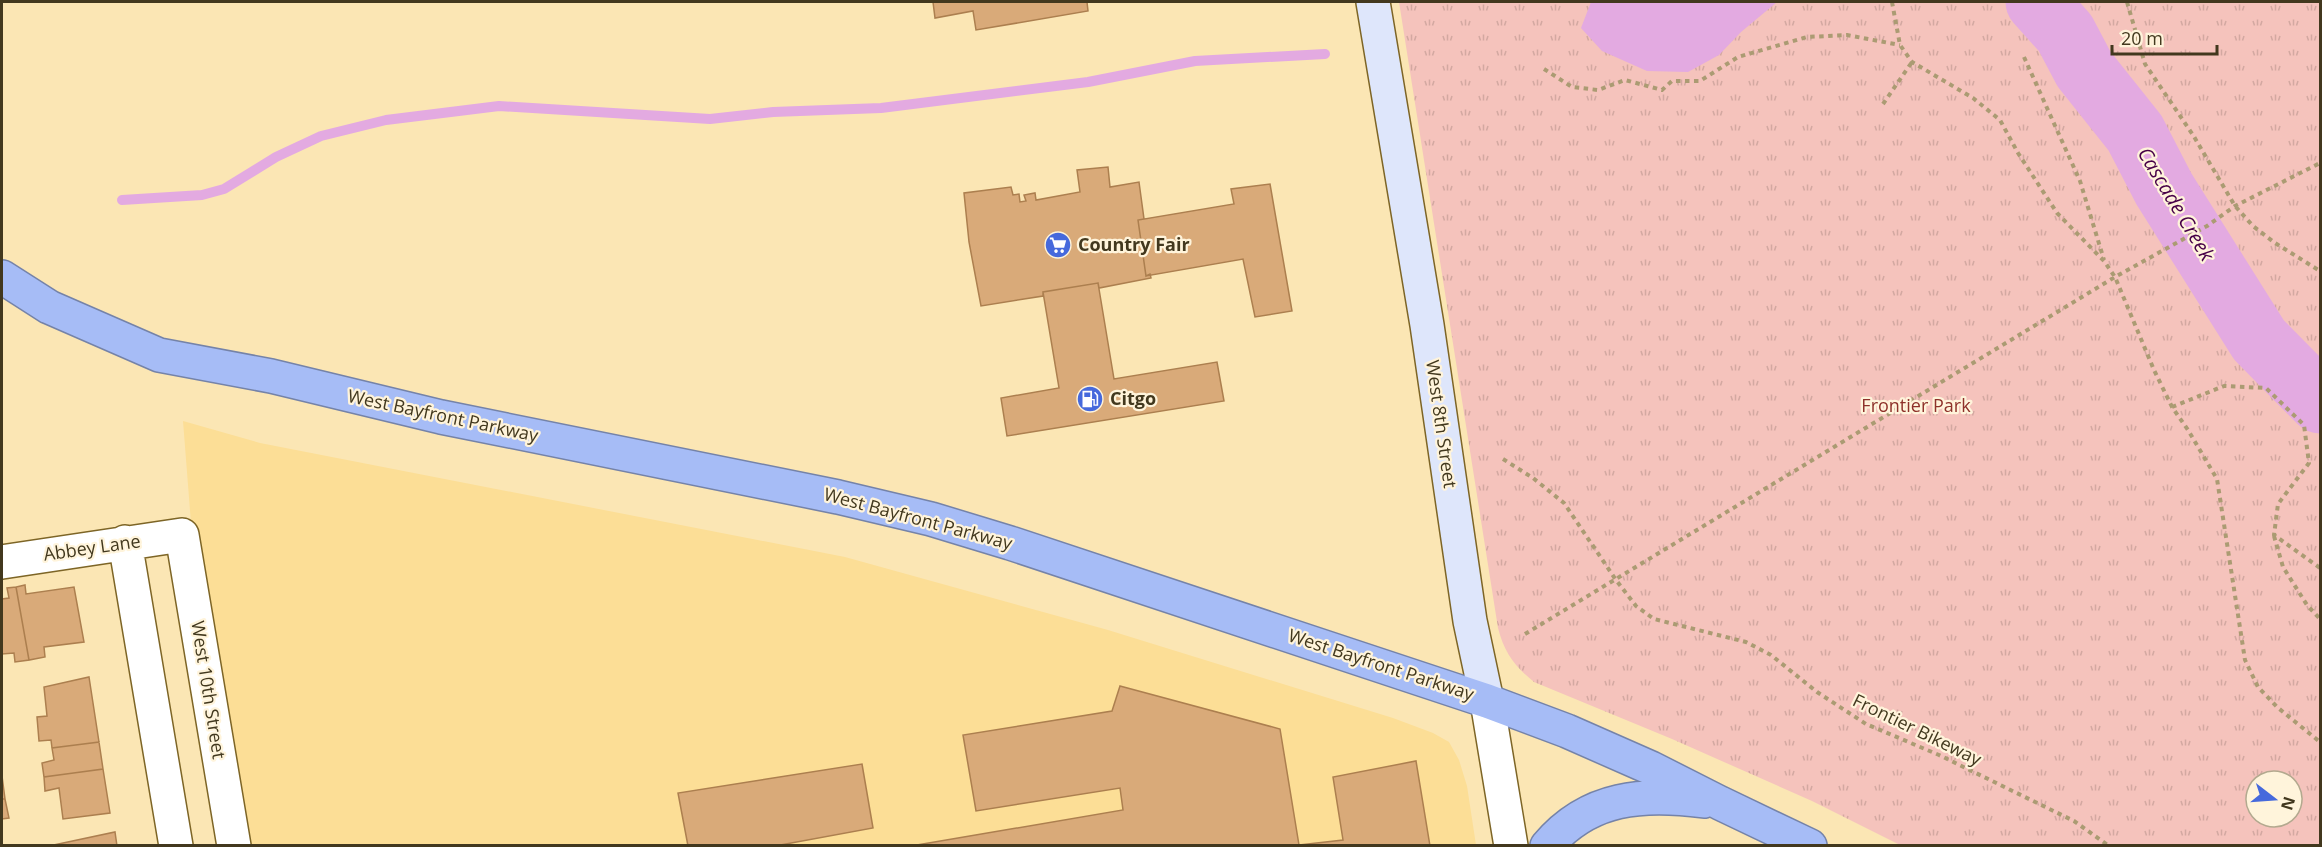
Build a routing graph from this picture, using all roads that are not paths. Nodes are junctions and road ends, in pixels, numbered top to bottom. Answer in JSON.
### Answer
{"nodes":[{"id":1,"x":1373,"y":2,"type":"edge"},
{"id":2,"x":2,"y":278,"type":"edge"},
{"id":3,"x":182,"y":535,"type":"joint"},
{"id":4,"x":125,"y":542,"type":"junction"},
{"id":5,"x":2,"y":562,"type":"edge"},
{"id":6,"x":1486,"y":701,"type":"junction"},
{"id":7,"x":1720,"y":804,"type":"junction"},
{"id":8,"x":176,"y":846,"type":"edge"},
{"id":9,"x":234,"y":846,"type":"edge"},
{"id":10,"x":1511,"y":846,"type":"edge"},
{"id":11,"x":1547,"y":846,"type":"edge"},
{"id":12,"x":1810,"y":846,"type":"edge"}],
"edges":[{"from":1,"to":6,"type":"main road","name":"West 8th Street"},
{"from":2,"to":6,"type":"highway","name":"West Bayfront Parkway"},
{"from":3,"to":4,"type":"street","name":"Abbey Lane"},
{"from":3,"to":9,"type":"street","name":"West 10th Street"},
{"from":4,"to":5,"type":"street","name":"Abbey Lane"},
{"from":4,"to":8,"type":"street"},
{"from":6,"to":7,"type":"highway","name":"West Bayfront Parkway"},
{"from":6,"to":10,"type":"street","name":"West 8th Street"},
{"from":7,"to":11,"type":"highway"},
{"from":7,"to":12,"type":"highway","name":"West Bayfront Parkway"}]}
